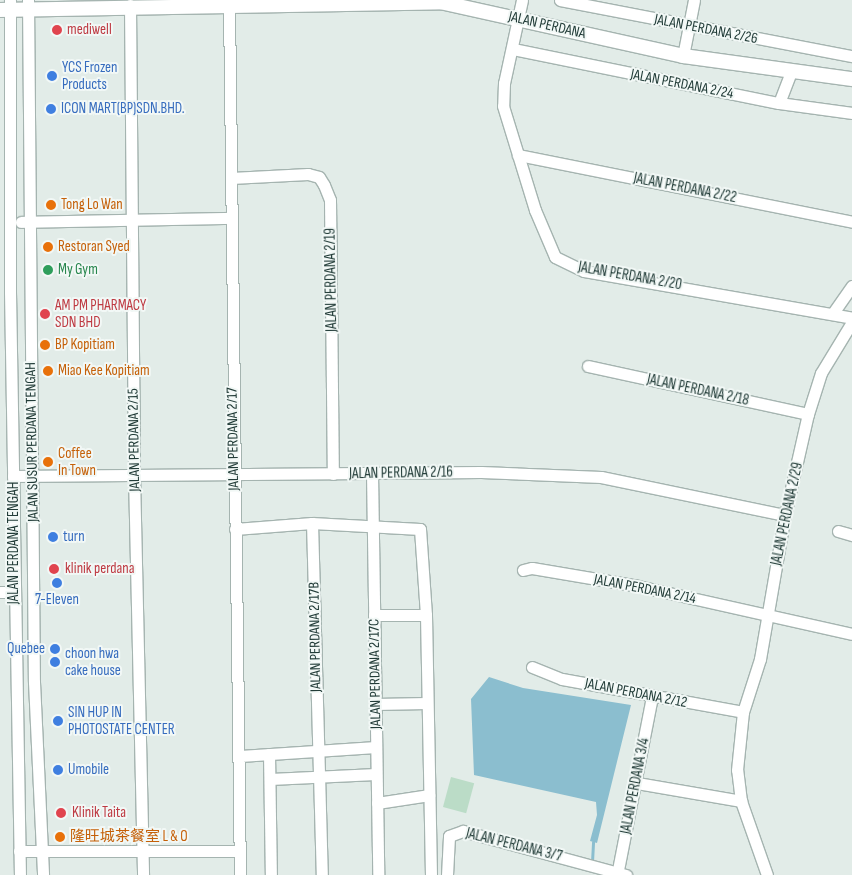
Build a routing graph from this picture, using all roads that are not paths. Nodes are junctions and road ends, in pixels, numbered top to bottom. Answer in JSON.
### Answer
{"nodes":[{"id":1,"x":522,"y":0,"type":"edge"},
{"id":2,"x":560,"y":0,"type":"edge"},
{"id":3,"x":694,"y":0,"type":"edge"},
{"id":4,"x":266,"y":2,"type":"edge"},
{"id":5,"x":28,"y":4,"type":"edge"},
{"id":6,"x":229,"y":4,"type":"junction"},
{"id":7,"x":130,"y":5,"type":"junction"},
{"id":8,"x":7,"y":7,"type":"edge"},
{"id":9,"x":518,"y":18,"type":"junction"},
{"id":10,"x":689,"y":26,"type":"junction"},
{"id":11,"x":513,"y":49,"type":"junction"},
{"id":12,"x":684,"y":56,"type":"junction"},
{"id":13,"x":852,"y":56,"type":"edge"},
{"id":14,"x":791,"y":72,"type":"junction"},
{"id":15,"x":852,"y":79,"type":"edge"},
{"id":16,"x":779,"y":103,"type":"junction"},
{"id":17,"x":852,"y":113,"type":"edge"},
{"id":18,"x":518,"y":155,"type":"junction"},
{"id":19,"x":231,"y":178,"type":"junction"},
{"id":20,"x":231,"y":218,"type":"junction"},
{"id":21,"x":130,"y":220,"type":"junction"},
{"id":22,"x":28,"y":222,"type":"junction"},
{"id":23,"x":852,"y":222,"type":"edge"},
{"id":24,"x":12,"y":223,"type":"junction"},
{"id":25,"x":852,"y":286,"type":"edge"},
{"id":26,"x":5,"y":293,"type":"edge"},
{"id":27,"x":833,"y":313,"type":"junction"},
{"id":28,"x":852,"y":318,"type":"edge"},
{"id":29,"x":852,"y":322,"type":"edge"},
{"id":30,"x":588,"y":366,"type":"dead end"},
{"id":31,"x":808,"y":414,"type":"junction"},
{"id":32,"x":372,"y":473,"type":"junction"},
{"id":33,"x":234,"y":474,"type":"junction"},
{"id":34,"x":333,"y":474,"type":"junction"},
{"id":35,"x":134,"y":475,"type":"junction"},
{"id":36,"x":13,"y":476,"type":"junction"},
{"id":37,"x":32,"y":476,"type":"junction"},
{"id":38,"x":785,"y":515,"type":"junction"},
{"id":39,"x":312,"y":523,"type":"junction"},
{"id":40,"x":373,"y":524,"type":"junction"},
{"id":41,"x":235,"y":529,"type":"junction"},
{"id":42,"x":838,"y":531,"type":"dead end"},
{"id":43,"x":852,"y":535,"type":"edge"},
{"id":44,"x":523,"y":570,"type":"dead end"},
{"id":45,"x":0,"y":592,"type":"edge"},
{"id":46,"x":14,"y":592,"type":"junction"},
{"id":47,"x":768,"y":613,"type":"junction"},
{"id":48,"x":374,"y":615,"type":"junction"},
{"id":49,"x":426,"y":615,"type":"junction"},
{"id":50,"x":852,"y":634,"type":"edge"},
{"id":51,"x":532,"y":667,"type":"dead end"},
{"id":52,"x":652,"y":697,"type":"junction"},
{"id":53,"x":427,"y":703,"type":"junction"},
{"id":54,"x":375,"y":704,"type":"junction"},
{"id":55,"x":742,"y":712,"type":"junction"},
{"id":56,"x":376,"y":747,"type":"junction"},
{"id":57,"x":318,"y":751,"type":"junction"},
{"id":58,"x":269,"y":754,"type":"junction"},
{"id":59,"x":240,"y":756,"type":"junction"},
{"id":60,"x":376,"y":774,"type":"junction"},
{"id":61,"x":319,"y":777,"type":"junction"},
{"id":62,"x":270,"y":779,"type":"junction"},
{"id":63,"x":636,"y":783,"type":"junction"},
{"id":64,"x":429,"y":795,"type":"junction"},
{"id":65,"x":741,"y":801,"type":"junction"},
{"id":66,"x":377,"y":803,"type":"junction"},
{"id":67,"x":240,"y":850,"type":"junction"},
{"id":68,"x":19,"y":851,"type":"junction"},
{"id":69,"x":142,"y":851,"type":"junction"},
{"id":70,"x":42,"y":852,"type":"junction"},
{"id":71,"x":20,"y":875,"type":"edge"},
{"id":72,"x":43,"y":875,"type":"edge"},
{"id":73,"x":143,"y":875,"type":"edge"},
{"id":74,"x":240,"y":875,"type":"edge"},
{"id":75,"x":270,"y":875,"type":"edge"},
{"id":76,"x":322,"y":875,"type":"edge"},
{"id":77,"x":378,"y":875,"type":"edge"},
{"id":78,"x":431,"y":875,"type":"edge"},
{"id":79,"x":447,"y":875,"type":"edge"},
{"id":80,"x":620,"y":875,"type":"edge"},
{"id":81,"x":766,"y":875,"type":"edge"}],
"edges":[{"from":1,"to":9,"type":"street","name":"JALAN PERDANA 2/20"},
{"from":2,"to":10,"type":"street","name":"JALAN PERDANA 2/26"},
{"from":3,"to":10,"type":"street"},
{"from":4,"to":6,"type":"street","name":"JALAN PERDANA"},
{"from":4,"to":9,"type":"street","name":"JALAN PERDANA"},
{"from":5,"to":7,"type":"street","name":"JALAN PERDANA"},
{"from":5,"to":8,"type":"street","name":"JALAN PERDANA"},
{"from":5,"to":22,"type":"street","name":"JALAN SUSUR PERDANA TENGAH"},
{"from":6,"to":7,"type":"street","name":"JALAN PERDANA"},
{"from":6,"to":19,"type":"street","name":"JALAN PERDANA 2/17"},
{"from":7,"to":21,"type":"street","name":"JALAN PERDANA 2/15"},
{"from":8,"to":24,"type":"street","name":"JALAN PERDANA TENGAH"},
{"from":9,"to":11,"type":"street","name":"JALAN PERDANA 2/20"},
{"from":9,"to":12,"type":"street","name":"JALAN PERDANA"},
{"from":10,"to":12,"type":"street"},
{"from":10,"to":13,"type":"street","name":"JALAN PERDANA 2/26"},
{"from":11,"to":16,"type":"street","name":"JALAN PERDANA 2/24"},
{"from":11,"to":18,"type":"street","name":"JALAN PERDANA 2/20"},
{"from":12,"to":14,"type":"street","name":"JALAN PERDANA"},
{"from":14,"to":15,"type":"street","name":"JALAN PERDANA"},
{"from":14,"to":16,"type":"street"},
{"from":16,"to":17,"type":"street","name":"JALAN PERDANA 2/24"},
{"from":18,"to":23,"type":"street","name":"JALAN PERDANA 2/22"},
{"from":18,"to":27,"type":"street","name":"JALAN PERDANA 2/20"},
{"from":19,"to":20,"type":"street","name":"JALAN PERDANA 2/17"},
{"from":19,"to":34,"type":"street","name":"JALAN PERDANA 2/19"},
{"from":20,"to":21,"type":"street"},
{"from":20,"to":33,"type":"street","name":"JALAN PERDANA 2/17"},
{"from":21,"to":22,"type":"street"},
{"from":21,"to":35,"type":"street","name":"JALAN PERDANA 2/15"},
{"from":22,"to":24,"type":"street"},
{"from":22,"to":37,"type":"street","name":"JALAN SUSUR PERDANA TENGAH"},
{"from":24,"to":26,"type":"street","name":"JALAN PERDANA TENGAH"},
{"from":25,"to":27,"type":"street"},
{"from":26,"to":36,"type":"street","name":"JALAN PERDANA TENGAH"},
{"from":27,"to":28,"type":"street","name":"JALAN PERDANA 2/20"},
{"from":29,"to":31,"type":"street","name":"JALAN PERDANA 2/29"},
{"from":30,"to":31,"type":"street","name":"JALAN PERDANA 2/18"},
{"from":31,"to":38,"type":"street","name":"JALAN PERDANA 2/29"},
{"from":32,"to":34,"type":"street","name":"JALAN PERDANA 2/16"},
{"from":32,"to":38,"type":"street","name":"JALAN PERDANA 2/16"},
{"from":32,"to":40,"type":"street","name":"JALAN PERDANA 2/17C"},
{"from":33,"to":34,"type":"street","name":"JALAN PERDANA 2/16"},
{"from":33,"to":35,"type":"street","name":"JALAN PERDANA 2/16"},
{"from":33,"to":41,"type":"street","name":"JALAN PERDANA 2/17"},
{"from":35,"to":37,"type":"street","name":"JALAN PERDANA 2/16"},
{"from":35,"to":69,"type":"street","name":"JALAN PERDANA 2/15"},
{"from":36,"to":37,"type":"street","name":"JALAN PERDANA 2/16"},
{"from":36,"to":46,"type":"street","name":"JALAN PERDANA TENGAH"},
{"from":37,"to":70,"type":"street","name":"JALAN SUSUR PERDANA TENGAH"},
{"from":38,"to":47,"type":"street","name":"JALAN PERDANA 2/29"},
{"from":39,"to":40,"type":"street"},
{"from":39,"to":41,"type":"street"},
{"from":39,"to":57,"type":"street","name":"JALAN PERDANA 2/17B"},
{"from":40,"to":48,"type":"street","name":"JALAN PERDANA 2/17C"},
{"from":40,"to":49,"type":"street"},
{"from":41,"to":59,"type":"street","name":"JALAN PERDANA 2/17"},
{"from":42,"to":43,"type":"street"},
{"from":44,"to":47,"type":"street","name":"JALAN PERDANA 2/14"},
{"from":45,"to":46,"type":"street"},
{"from":46,"to":68,"type":"street","name":"JALAN PERDANA TENGAH"},
{"from":47,"to":50,"type":"street","name":"JALAN PERDANA 2/14"},
{"from":47,"to":55,"type":"street","name":"JALAN PERDANA 2/29"},
{"from":48,"to":49,"type":"street"},
{"from":48,"to":54,"type":"street","name":"JALAN PERDANA 2/17C"},
{"from":49,"to":53,"type":"street"},
{"from":51,"to":52,"type":"street","name":"JALAN PERDANA 2/12"},
{"from":52,"to":55,"type":"street","name":"JALAN PERDANA 2/12"},
{"from":52,"to":63,"type":"street","name":"JALAN PERDANA 3/4"},
{"from":53,"to":54,"type":"street"},
{"from":53,"to":64,"type":"street"},
{"from":54,"to":56,"type":"street","name":"JALAN PERDANA 2/17C"},
{"from":55,"to":65,"type":"street"},
{"from":56,"to":57,"type":"street"},
{"from":56,"to":60,"type":"street","name":"JALAN PERDANA 2/17C"},
{"from":57,"to":58,"type":"street"},
{"from":57,"to":61,"type":"street","name":"JALAN PERDANA 2/17B"},
{"from":58,"to":59,"type":"street"},
{"from":58,"to":62,"type":"street"},
{"from":59,"to":67,"type":"street","name":"JALAN PERDANA 2/17"},
{"from":60,"to":61,"type":"street"},
{"from":60,"to":66,"type":"street","name":"JALAN PERDANA 2/17C"},
{"from":61,"to":62,"type":"street"},
{"from":61,"to":76,"type":"street","name":"JALAN PERDANA 2/17B"},
{"from":62,"to":75,"type":"street"},
{"from":63,"to":65,"type":"street"},
{"from":63,"to":80,"type":"street","name":"JALAN PERDANA 3/4"},
{"from":64,"to":66,"type":"street"},
{"from":64,"to":78,"type":"street"},
{"from":65,"to":81,"type":"street"},
{"from":66,"to":77,"type":"street","name":"JALAN PERDANA 2/17C"},
{"from":67,"to":69,"type":"street"},
{"from":67,"to":74,"type":"street","name":"JALAN PERDANA 2/17"},
{"from":68,"to":70,"type":"street"},
{"from":68,"to":71,"type":"street","name":"JALAN PERDANA TENGAH"},
{"from":69,"to":70,"type":"street"},
{"from":69,"to":73,"type":"street","name":"JALAN PERDANA 2/15"},
{"from":70,"to":72,"type":"street","name":"JALAN SUSUR PERDANA TENGAH"},
{"from":79,"to":80,"type":"street","name":"JALAN PERDANA 3/7"}]}
